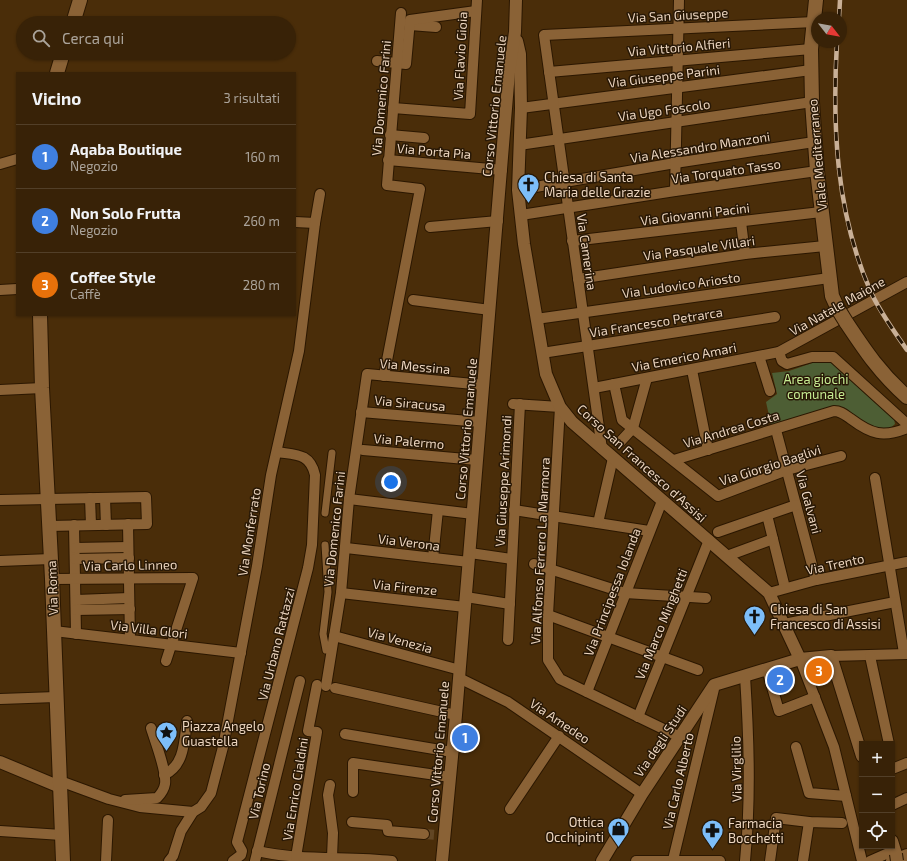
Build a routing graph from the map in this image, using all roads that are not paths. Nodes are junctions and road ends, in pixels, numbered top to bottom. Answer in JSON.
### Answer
{"nodes":[{"id":1,"x":80,"y":0,"type":"edge"},
{"id":2,"x":477,"y":0,"type":"edge"},
{"id":3,"x":516,"y":0,"type":"edge"},
{"id":4,"x":679,"y":0,"type":"edge"},
{"id":5,"x":816,"y":0,"type":"edge"},
{"id":6,"x":476,"y":11,"type":"junction"},
{"id":7,"x":815,"y":12,"type":"edge"},
{"id":8,"x":401,"y":13,"type":"dead end"},
{"id":9,"x":74,"y":16,"type":"edge"},
{"id":10,"x":811,"y":22,"type":"edge"},
{"id":11,"x":410,"y":25,"type":"junction"},
{"id":12,"x":436,"y":27,"type":"dead end"},
{"id":13,"x":679,"y":28,"type":"junction"},
{"id":14,"x":516,"y":32,"type":"junction"},
{"id":15,"x":544,"y":35,"type":"joint"},
{"id":16,"x":812,"y":49,"type":"joint"},
{"id":17,"x":61,"y":60,"type":"edge"},
{"id":18,"x":678,"y":60,"type":"junction"},
{"id":19,"x":377,"y":61,"type":"dead end"},
{"id":20,"x":396,"y":63,"type":"junction"},
{"id":21,"x":811,"y":70,"type":"junction"},
{"id":22,"x":57,"y":72,"type":"edge"},
{"id":23,"x":549,"y":72,"type":"junction"},
{"id":24,"x":677,"y":88,"type":"junction"},
{"id":25,"x":812,"y":102,"type":"junction"},
{"id":26,"x":554,"y":104,"type":"junction"},
{"id":27,"x":393,"y":108,"type":"junction"},
{"id":28,"x":521,"y":108,"type":"junction"},
{"id":29,"x":676,"y":122,"type":"junction"},
{"id":30,"x":390,"y":135,"type":"junction"},
{"id":31,"x":424,"y":138,"type":"dead end"},
{"id":32,"x":559,"y":139,"type":"junction"},
{"id":33,"x":814,"y":142,"type":"junction"},
{"id":34,"x":520,"y":145,"type":"junction"},
{"id":35,"x":16,"y":159,"type":"edge"},
{"id":36,"x":388,"y":160,"type":"junction"},
{"id":37,"x":675,"y":163,"type":"junction"},
{"id":38,"x":0,"y":164,"type":"edge"},
{"id":39,"x":502,"y":170,"type":"junction"},
{"id":40,"x":817,"y":171,"type":"junction"},
{"id":41,"x":564,"y":182,"type":"junction"},
{"id":42,"x":518,"y":190,"type":"junction"},
{"id":43,"x":675,"y":191,"type":"junction"},
{"id":44,"x":320,"y":194,"type":"dead end"},
{"id":45,"x":568,"y":208,"type":"junction"},
{"id":46,"x":821,"y":212,"type":"junction"},
{"id":47,"x":521,"y":215,"type":"junction"},
{"id":48,"x":498,"y":221,"type":"junction"},
{"id":49,"x":296,"y":222,"type":"edge"},
{"id":50,"x":741,"y":222,"type":"junction"},
{"id":51,"x":315,"y":223,"type":"junction"},
{"id":52,"x":430,"y":227,"type":"dead end"},
{"id":53,"x":572,"y":241,"type":"junction"},
{"id":54,"x":825,"y":246,"type":"junction"},
{"id":55,"x":745,"y":254,"type":"junction"},
{"id":56,"x":829,"y":278,"type":"junction"},
{"id":57,"x":578,"y":279,"type":"junction"},
{"id":58,"x":907,"y":282,"type":"edge"},
{"id":59,"x":16,"y":289,"type":"edge"},
{"id":60,"x":0,"y":290,"type":"edge"},
{"id":61,"x":413,"y":300,"type":"dead end"},
{"id":62,"x":490,"y":310,"type":"junction"},
{"id":63,"x":582,"y":312,"type":"junction"},
{"id":64,"x":40,"y":316,"type":"edge"},
{"id":65,"x":774,"y":317,"type":"dead end"},
{"id":66,"x":536,"y":319,"type":"junction"},
{"id":67,"x":587,"y":346,"type":"junction"},
{"id":68,"x":779,"y":352,"type":"junction"},
{"id":69,"x":542,"y":353,"type":"junction"},
{"id":70,"x":759,"y":356,"type":"junction"},
{"id":71,"x":692,"y":370,"type":"junction"},
{"id":72,"x":367,"y":374,"type":"joint"},
{"id":73,"x":384,"y":376,"type":"junction"},
{"id":74,"x":647,"y":378,"type":"junction"},
{"id":75,"x":614,"y":384,"type":"junction"},
{"id":76,"x":484,"y":385,"type":"junction"},
{"id":77,"x":42,"y":388,"type":"junction"},
{"id":78,"x":594,"y":388,"type":"junction"},
{"id":79,"x":0,"y":390,"type":"edge"},
{"id":80,"x":770,"y":391,"type":"dead end"},
{"id":81,"x":907,"y":397,"type":"edge"},
{"id":82,"x":560,"y":407,"type":"junction"},
{"id":83,"x":361,"y":412,"type":"junction"},
{"id":84,"x":481,"y":422,"type":"junction"},
{"id":85,"x":907,"y":424,"type":"edge"},
{"id":86,"x":633,"y":428,"type":"junction"},
{"id":87,"x":907,"y":428,"type":"edge"},
{"id":88,"x":776,"y":430,"type":"junction"},
{"id":89,"x":621,"y":441,"type":"dead end"},
{"id":90,"x":602,"y":449,"type":"junction"},
{"id":91,"x":363,"y":450,"type":"dead end"},
{"id":92,"x":708,"y":450,"type":"junction"},
{"id":93,"x":277,"y":452,"type":"junction"},
{"id":94,"x":332,"y":453,"type":"dead end"},
{"id":95,"x":841,"y":456,"type":"dead end"},
{"id":96,"x":613,"y":458,"type":"junction"},
{"id":97,"x":478,"y":460,"type":"junction"},
{"id":98,"x":674,"y":460,"type":"junction"},
{"id":99,"x":787,"y":470,"type":"junction"},
{"id":100,"x":875,"y":478,"type":"dead end"},
{"id":101,"x":90,"y":498,"type":"junction"},
{"id":102,"x":105,"y":498,"type":"junction"},
{"id":103,"x":48,"y":499,"type":"junction"},
{"id":104,"x":349,"y":499,"type":"junction"},
{"id":105,"x":0,"y":500,"type":"edge"},
{"id":106,"x":662,"y":501,"type":"junction"},
{"id":107,"x":796,"y":505,"type":"junction"},
{"id":108,"x":438,"y":510,"type":"junction"},
{"id":109,"x":514,"y":510,"type":"junction"},
{"id":110,"x":325,"y":513,"type":"dead end"},
{"id":111,"x":473,"y":514,"type":"junction"},
{"id":112,"x":767,"y":515,"type":"junction"},
{"id":113,"x":554,"y":516,"type":"junction"},
{"id":114,"x":598,"y":523,"type":"junction"},
{"id":115,"x":128,"y":524,"type":"junction"},
{"id":116,"x":74,"y":525,"type":"junction"},
{"id":117,"x":91,"y":525,"type":"junction"},
{"id":118,"x":106,"y":525,"type":"junction"},
{"id":119,"x":49,"y":526,"type":"junction"},
{"id":120,"x":649,"y":531,"type":"junction"},
{"id":121,"x":718,"y":532,"type":"dead end"},
{"id":122,"x":773,"y":539,"type":"junction"},
{"id":123,"x":708,"y":540,"type":"junction"},
{"id":124,"x":325,"y":545,"type":"dead end"},
{"id":125,"x":128,"y":547,"type":"junction"},
{"id":126,"x":75,"y":548,"type":"junction"},
{"id":127,"x":346,"y":548,"type":"junction"},
{"id":128,"x":727,"y":556,"type":"junction"},
{"id":129,"x":469,"y":557,"type":"junction"},
{"id":130,"x":129,"y":558,"type":"junction"},
{"id":131,"x":433,"y":558,"type":"junction"},
{"id":132,"x":51,"y":559,"type":"junction"},
{"id":133,"x":75,"y":559,"type":"junction"},
{"id":134,"x":512,"y":559,"type":"junction"},
{"id":135,"x":0,"y":561,"type":"edge"},
{"id":136,"x":907,"y":562,"type":"edge"},
{"id":137,"x":534,"y":564,"type":"dead end"},
{"id":138,"x":890,"y":566,"type":"junction"},
{"id":139,"x":551,"y":569,"type":"junction"},
{"id":140,"x":129,"y":578,"type":"junction"},
{"id":141,"x":52,"y":579,"type":"junction"},
{"id":142,"x":75,"y":579,"type":"junction"},
{"id":143,"x":816,"y":580,"type":"junction"},
{"id":144,"x":785,"y":588,"type":"junction"},
{"id":145,"x":341,"y":593,"type":"junction"},
{"id":146,"x":625,"y":593,"type":"junction"},
{"id":147,"x":769,"y":593,"type":"junction"},
{"id":148,"x":685,"y":596,"type":"junction"},
{"id":149,"x":129,"y":598,"type":"junction"},
{"id":150,"x":706,"y":598,"type":"dead end"},
{"id":151,"x":76,"y":600,"type":"junction"},
{"id":152,"x":466,"y":602,"type":"junction"},
{"id":153,"x":895,"y":602,"type":"junction"},
{"id":154,"x":510,"y":604,"type":"junction"},
{"id":155,"x":130,"y":609,"type":"junction"},
{"id":156,"x":76,"y":610,"type":"junction"},
{"id":157,"x":548,"y":615,"type":"junction"},
{"id":158,"x":784,"y":624,"type":"junction"},
{"id":159,"x":54,"y":631,"type":"junction"},
{"id":160,"x":76,"y":634,"type":"junction"},
{"id":161,"x":334,"y":636,"type":"junction"},
{"id":162,"x":608,"y":638,"type":"junction"},
{"id":163,"x":130,"y":640,"type":"junction"},
{"id":164,"x":508,"y":640,"type":"dead end"},
{"id":165,"x":171,"y":645,"type":"junction"},
{"id":166,"x":326,"y":650,"type":"dead end"},
{"id":167,"x":241,"y":653,"type":"junction"},
{"id":168,"x":905,"y":654,"type":"edge"},
{"id":169,"x":831,"y":656,"type":"junction"},
{"id":170,"x":870,"y":656,"type":"junction"},
{"id":171,"x":661,"y":657,"type":"junction"},
{"id":172,"x":166,"y":661,"type":"dead end"},
{"id":173,"x":802,"y":664,"type":"junction"},
{"id":174,"x":698,"y":670,"type":"dead end"},
{"id":175,"x":767,"y":670,"type":"junction"},
{"id":176,"x":460,"y":674,"type":"junction"},
{"id":177,"x":745,"y":676,"type":"junction"},
{"id":178,"x":300,"y":680,"type":"dead end"},
{"id":179,"x":714,"y":685,"type":"junction"},
{"id":180,"x":326,"y":686,"type":"junction"},
{"id":181,"x":587,"y":692,"type":"junction"},
{"id":182,"x":56,"y":696,"type":"junction"},
{"id":183,"x":815,"y":697,"type":"junction"},
{"id":184,"x":0,"y":699,"type":"edge"},
{"id":185,"x":456,"y":715,"type":"junction"},
{"id":186,"x":638,"y":717,"type":"junction"},
{"id":187,"x":187,"y":721,"type":"dead end"},
{"id":188,"x":151,"y":728,"type":"dead end"},
{"id":189,"x":345,"y":734,"type":"dead end"},
{"id":190,"x":559,"y":736,"type":"junction"},
{"id":191,"x":680,"y":737,"type":"junction"},
{"id":192,"x":888,"y":741,"type":"edge"},
{"id":193,"x":859,"y":746,"type":"edge"},
{"id":194,"x":796,"y":747,"type":"dead end"},
{"id":195,"x":452,"y":752,"type":"junction"},
{"id":196,"x":0,"y":762,"type":"edge"},
{"id":197,"x":907,"y":763,"type":"edge"},
{"id":198,"x":895,"y":765,"type":"edge"},
{"id":199,"x":164,"y":775,"type":"junction"},
{"id":200,"x":450,"y":778,"type":"junction"},
{"id":201,"x":60,"y":784,"type":"junction"},
{"id":202,"x":330,"y":785,"type":"dead end"},
{"id":203,"x":353,"y":792,"type":"dead end"},
{"id":204,"x":642,"y":794,"type":"junction"},
{"id":205,"x":846,"y":796,"type":"junction"},
{"id":206,"x":907,"y":798,"type":"edge"},
{"id":207,"x":113,"y":800,"type":"junction"},
{"id":208,"x":895,"y":804,"type":"edge"},
{"id":209,"x":510,"y":809,"type":"dead end"},
{"id":210,"x":193,"y":812,"type":"junction"},
{"id":211,"x":108,"y":820,"type":"dead end"},
{"id":212,"x":352,"y":822,"type":"dead end"},
{"id":213,"x":809,"y":822,"type":"junction"},
{"id":214,"x":842,"y":822,"type":"dead end"},
{"id":215,"x":0,"y":831,"type":"edge"},
{"id":216,"x":424,"y":834,"type":"tunnel mouth"},
{"id":217,"x":62,"y":835,"type":"junction"},
{"id":218,"x":897,"y":853,"type":"edge"},
{"id":219,"x":256,"y":856,"type":"edge"},
{"id":220,"x":296,"y":857,"type":"junction"},
{"id":221,"x":332,"y":857,"type":"junction"},
{"id":222,"x":673,"y":860,"type":"edge"},
{"id":223,"x":63,"y":861,"type":"edge"},
{"id":224,"x":106,"y":861,"type":"edge"},
{"id":225,"x":169,"y":861,"type":"edge"},
{"id":226,"x":232,"y":861,"type":"edge"},
{"id":227,"x":392,"y":861,"type":"edge"},
{"id":228,"x":442,"y":861,"type":"edge"},
{"id":229,"x":602,"y":861,"type":"edge"},
{"id":230,"x":636,"y":861,"type":"edge"},
{"id":231,"x":720,"y":861,"type":"edge"},
{"id":232,"x":745,"y":861,"type":"edge"},
{"id":233,"x":770,"y":861,"type":"edge"},
{"id":234,"x":803,"y":861,"type":"edge"},
{"id":235,"x":862,"y":861,"type":"edge"},
{"id":236,"x":870,"y":861,"type":"edge"}],
"edges":[{"from":1,"to":9,"type":"main road"},
{"from":2,"to":6,"type":"street","name":"Via Flavio Gioia"},
{"from":3,"to":14,"type":"street","name":"Corso Vittorio Emanuele"},
{"from":4,"to":13,"type":"street"},
{"from":5,"to":7,"type":"main road","name":"Viale Mediterraneo"},
{"from":6,"to":11,"type":"street"},
{"from":6,"to":27,"type":"street","name":"Via Flavio Gioia"},
{"from":8,"to":20,"type":"street","name":"Via Domenico Farini"},
{"from":10,"to":13,"type":"street","name":"Via San Giuseppe"},
{"from":11,"to":12,"type":"street"},
{"from":11,"to":20,"type":"street"},
{"from":13,"to":15,"type":"street","name":"Via San Giuseppe"},
{"from":13,"to":18,"type":"street"},
{"from":14,"to":28,"type":"street","name":"Corso San Francesco d'Assisi"},
{"from":14,"to":39,"type":"street","name":"Corso Vittorio Emanuele"},
{"from":15,"to":23,"type":"street","name":"Via Camerina"},
{"from":16,"to":18,"type":"street","name":"Via Vittorio Alfieri"},
{"from":16,"to":21,"type":"main road","name":"Viale Mediterraneo"},
{"from":17,"to":22,"type":"main road"},
{"from":18,"to":23,"type":"street","name":"Via Vittorio Alfieri"},
{"from":18,"to":24,"type":"street"},
{"from":19,"to":20,"type":"street"},
{"from":20,"to":27,"type":"street","name":"Via Domenico Farini"},
{"from":21,"to":24,"type":"street","name":"Via Giuseppe Parini"},
{"from":21,"to":25,"type":"main road","name":"Viale Mediterraneo"},
{"from":23,"to":26,"type":"street","name":"Via Camerina"},
{"from":24,"to":26,"type":"street","name":"Via Giuseppe Parini"},
{"from":24,"to":29,"type":"street"},
{"from":25,"to":29,"type":"street","name":"Via Ugo Foscolo"},
{"from":25,"to":33,"type":"main road","name":"Viale Mediterraneo"},
{"from":26,"to":28,"type":"street","name":"Via Giuseppe Parini"},
{"from":26,"to":32,"type":"street","name":"Via Camerina"},
{"from":27,"to":30,"type":"street","name":"Via Domenico Farini"},
{"from":28,"to":34,"type":"street","name":"Corso San Francesco d'Assisi"},
{"from":29,"to":32,"type":"street","name":"Via Ugo Foscolo"},
{"from":29,"to":37,"type":"street"},
{"from":30,"to":31,"type":"street"},
{"from":30,"to":36,"type":"street","name":"Via Domenico Farini"},
{"from":32,"to":34,"type":"street","name":"Via Ugo Foscolo"},
{"from":32,"to":41,"type":"street","name":"Via Camerina"},
{"from":33,"to":37,"type":"street","name":"Via Alessandro Manzoni"},
{"from":33,"to":40,"type":"main road","name":"Viale Mediterraneo"},
{"from":34,"to":42,"type":"street","name":"Corso San Francesco d'Assisi"},
{"from":35,"to":38,"type":"street"},
{"from":36,"to":39,"type":"street","name":"Via Porta Pia"},
{"from":36,"to":73,"type":"street","name":"Via Domenico Farini"},
{"from":37,"to":41,"type":"street","name":"Via Alessandro Manzoni"},
{"from":37,"to":43,"type":"street"},
{"from":39,"to":48,"type":"street","name":"Corso Vittorio Emanuele"},
{"from":40,"to":43,"type":"street","name":"Via Torquato Tasso"},
{"from":40,"to":46,"type":"main road","name":"Viale Mediterraneo"},
{"from":41,"to":42,"type":"street","name":"Via Alessandro Manzoni"},
{"from":41,"to":45,"type":"street","name":"Via Camerina"},
{"from":42,"to":47,"type":"street","name":"Corso San Francesco d'Assisi"},
{"from":43,"to":45,"type":"street","name":"Via Torquato Tasso"},
{"from":44,"to":51,"type":"street","name":"Via Monferrato"},
{"from":45,"to":47,"type":"street","name":"Via Torquato Tasso"},
{"from":45,"to":53,"type":"street","name":"Via Camerina"},
{"from":46,"to":50,"type":"street","name":"Via Giovanni Pacini"},
{"from":46,"to":54,"type":"main road","name":"Viale Mediterraneo"},
{"from":47,"to":66,"type":"street","name":"Corso San Francesco d'Assisi"},
{"from":48,"to":52,"type":"street"},
{"from":48,"to":62,"type":"street","name":"Corso Vittorio Emanuele"},
{"from":49,"to":51,"type":"street"},
{"from":50,"to":53,"type":"street","name":"Via Giovanni Pacini"},
{"from":50,"to":55,"type":"street"},
{"from":51,"to":93,"type":"street","name":"Via Monferrato"},
{"from":53,"to":57,"type":"street","name":"Via Camerina"},
{"from":54,"to":55,"type":"street","name":"Via Pasquale Villari"},
{"from":54,"to":56,"type":"main road","name":"Viale Mediterraneo"},
{"from":55,"to":57,"type":"street","name":"Via Pasquale Villari"},
{"from":56,"to":63,"type":"street","name":"Via Ludovico Ariosto"},
{"from":56,"to":81,"type":"main road","name":"Viale Mediterraneo","bridge":true},
{"from":57,"to":63,"type":"street","name":"Via Camerina"},
{"from":58,"to":68,"type":"street","name":"Via Natale Maione"},
{"from":59,"to":60,"type":"street"},
{"from":61,"to":62,"type":"street"},
{"from":62,"to":76,"type":"street","name":"Corso Vittorio Emanuele"},
{"from":63,"to":66,"type":"street","name":"Via Ludovico Ariosto"},
{"from":63,"to":67,"type":"street","name":"Via Camerina"},
{"from":64,"to":77,"type":"main road","name":"Via Roma"},
{"from":65,"to":67,"type":"street","name":"Via Francesco Petrarca"},
{"from":66,"to":69,"type":"street","name":"Corso San Francesco d'Assisi"},
{"from":67,"to":69,"type":"street","name":"Via Francesco Petrarca"},
{"from":67,"to":78,"type":"street","name":"Via Camerina"},
{"from":68,"to":70,"type":"street","name":"Via Emerico Amari"},
{"from":68,"to":85,"type":"street"},
{"from":69,"to":82,"type":"street","name":"Corso San Francesco d'Assisi"},
{"from":70,"to":71,"type":"street","name":"Via Emerico Amari"},
{"from":70,"to":80,"type":"street"},
{"from":71,"to":74,"type":"street","name":"Via Emerico Amari"},
{"from":71,"to":92,"type":"street"},
{"from":72,"to":73,"type":"street","name":"Via Messina"},
{"from":72,"to":83,"type":"street","name":"Via Domenico Farini"},
{"from":73,"to":76,"type":"street","name":"Via Messina"},
{"from":74,"to":75,"type":"street","name":"Via Emerico Amari"},
{"from":74,"to":86,"type":"street"},
{"from":75,"to":78,"type":"street","name":"Via Emerico Amari"},
{"from":75,"to":86,"type":"street","name":"Via Giorgio Baglivi"},
{"from":76,"to":84,"type":"street","name":"Corso Vittorio Emanuele"},
{"from":77,"to":79,"type":"street"},
{"from":77,"to":103,"type":"main road","name":"Via Roma"},
{"from":78,"to":90,"type":"street","name":"Via Camerina"},
{"from":82,"to":90,"type":"street","name":"Corso San Francesco d'Assisi"},
{"from":82,"to":109,"type":"street","name":"Via Giuseppe Arimondi"},
{"from":82,"to":113,"type":"street","name":"Via Alfonso Ferrero La Marmora"},
{"from":83,"to":84,"type":"street","name":"Via Siracusa"},
{"from":83,"to":104,"type":"street","name":"Via Domenico Farini"},
{"from":84,"to":97,"type":"street","name":"Corso Vittorio Emanuele"},
{"from":86,"to":89,"type":"street"},
{"from":86,"to":98,"type":"street","name":"Via Giorgio Baglivi"},
{"from":87,"to":88,"type":"street","name":"Via Andrea Costa"},
{"from":88,"to":92,"type":"street","name":"Via Andrea Costa"},
{"from":88,"to":99,"type":"street","name":"Via Galvani"},
{"from":90,"to":96,"type":"street","name":"Corso San Francesco d'Assisi"},
{"from":91,"to":97,"type":"street","name":"Via Palermo"},
{"from":92,"to":98,"type":"street","name":"Via Andrea Costa"},
{"from":93,"to":167,"type":"street","name":"Via Monferrato"},
{"from":93,"to":226,"type":"street","name":"Via Urbano Rattazzi"},
{"from":94,"to":110,"type":"street"},
{"from":95,"to":99,"type":"street","name":"Via Giorgio Baglivi"},
{"from":96,"to":106,"type":"street","name":"Corso San Francesco d'Assisi"},
{"from":96,"to":114,"type":"street"},
{"from":97,"to":111,"type":"street","name":"Corso Vittorio Emanuele"},
{"from":98,"to":99,"type":"street","name":"Via Giorgio Baglivi"},
{"from":99,"to":107,"type":"street","name":"Via Galvani"},
{"from":100,"to":138,"type":"street"},
{"from":101,"to":102,"type":"street"},
{"from":101,"to":103,"type":"street"},
{"from":101,"to":117,"type":"street"},
{"from":102,"to":115,"type":"street"},
{"from":102,"to":118,"type":"street"},
{"from":103,"to":105,"type":"street"},
{"from":103,"to":119,"type":"main road","name":"Via Roma"},
{"from":104,"to":108,"type":"street"},
{"from":104,"to":127,"type":"street","name":"Via Domenico Farini"},
{"from":106,"to":120,"type":"street","name":"Via Principessa Iolanda"},
{"from":106,"to":123,"type":"street","name":"Corso San Francesco d'Assisi"},
{"from":107,"to":112,"type":"street"},
{"from":107,"to":143,"type":"street","name":"Via Galvani"},
{"from":108,"to":111,"type":"street"},
{"from":108,"to":131,"type":"street"},
{"from":109,"to":113,"type":"street"},
{"from":109,"to":134,"type":"street","name":"Via Giuseppe Arimondi"},
{"from":111,"to":129,"type":"street","name":"Corso Vittorio Emanuele"},
{"from":112,"to":121,"type":"street"},
{"from":112,"to":122,"type":"street"},
{"from":113,"to":114,"type":"street"},
{"from":113,"to":139,"type":"street","name":"Via Alfonso Ferrero La Marmora"},
{"from":114,"to":120,"type":"street"},
{"from":115,"to":118,"type":"street"},
{"from":115,"to":125,"type":"street"},
{"from":116,"to":117,"type":"street"},
{"from":116,"to":119,"type":"street"},
{"from":116,"to":126,"type":"street"},
{"from":117,"to":118,"type":"street"},
{"from":119,"to":132,"type":"main road","name":"Via Roma"},
{"from":120,"to":146,"type":"street","name":"Via Principessa Iolanda"},
{"from":122,"to":128,"type":"street"},
{"from":122,"to":144,"type":"street"},
{"from":123,"to":128,"type":"street","name":"Corso San Francesco d'Assisi"},
{"from":123,"to":148,"type":"street","name":"Via Marco Minghetti"},
{"from":124,"to":166,"type":"street"},
{"from":125,"to":126,"type":"street"},
{"from":125,"to":130,"type":"street"},
{"from":126,"to":133,"type":"street"},
{"from":127,"to":131,"type":"street","name":"Via Verona"},
{"from":127,"to":145,"type":"street","name":"Via Domenico Farini"},
{"from":128,"to":147,"type":"street","name":"Corso San Francesco d'Assisi"},
{"from":129,"to":131,"type":"street","name":"Via Verona"},
{"from":129,"to":134,"type":"street","name":"Via Giuseppe Arimondi"},
{"from":129,"to":152,"type":"street","name":"Corso Vittorio Emanuele"},
{"from":130,"to":133,"type":"street"},
{"from":130,"to":140,"type":"street"},
{"from":132,"to":135,"type":"street"},
{"from":132,"to":141,"type":"main road","name":"Via Roma"},
{"from":133,"to":142,"type":"street"},
{"from":134,"to":154,"type":"street","name":"Via Giuseppe Arimondi"},
{"from":136,"to":138,"type":"street","name":"Via Trento"},
{"from":137,"to":139,"type":"street"},
{"from":138,"to":143,"type":"street","name":"Via Trento"},
{"from":138,"to":153,"type":"street"},
{"from":139,"to":146,"type":"street"},
{"from":139,"to":157,"type":"street","name":"Via Alfonso Ferrero La Marmora"},
{"from":140,"to":142,"type":"street","name":"Via Carlo Linneo"},
{"from":140,"to":149,"type":"street"},
{"from":140,"to":165,"type":"street","name":"Via Carlo Linneo"},
{"from":141,"to":142,"type":"street","name":"Via Carlo Linneo"},
{"from":141,"to":159,"type":"main road","name":"Via Roma"},
{"from":142,"to":151,"type":"street"},
{"from":143,"to":144,"type":"street","name":"Via Trento"},
{"from":144,"to":147,"type":"street","name":"Via Trento"},
{"from":145,"to":152,"type":"street","name":"Via Firenze"},
{"from":145,"to":161,"type":"street","name":"Via Domenico Farini"},
{"from":146,"to":148,"type":"street"},
{"from":146,"to":162,"type":"street","name":"Via Principessa Iolanda"},
{"from":147,"to":158,"type":"street","name":"Corso San Francesco d'Assisi"},
{"from":148,"to":150,"type":"street"},
{"from":148,"to":171,"type":"street","name":"Via Marco Minghetti"},
{"from":149,"to":151,"type":"street"},
{"from":149,"to":155,"type":"street"},
{"from":151,"to":156,"type":"street"},
{"from":152,"to":154,"type":"street"},
{"from":152,"to":176,"type":"street","name":"Corso Vittorio Emanuele"},
{"from":153,"to":158,"type":"street"},
{"from":153,"to":168,"type":"street"},
{"from":154,"to":164,"type":"street","name":"Via Giuseppe Arimondi"},
{"from":155,"to":156,"type":"street"},
{"from":155,"to":163,"type":"street"},
{"from":156,"to":160,"type":"street"},
{"from":157,"to":162,"type":"street"},
{"from":157,"to":181,"type":"street","name":"Via Alfonso Ferrero La Marmora"},
{"from":158,"to":173,"type":"street","name":"Corso San Francesco d'Assisi"},
{"from":159,"to":160,"type":"street","name":"Via Villa Glori"},
{"from":159,"to":182,"type":"main road","name":"Via Roma"},
{"from":160,"to":163,"type":"street","name":"Via Villa Glori"},
{"from":161,"to":176,"type":"street","name":"Via Venezia"},
{"from":161,"to":180,"type":"street","name":"Via Domenico Farini"},
{"from":162,"to":171,"type":"street"},
{"from":162,"to":181,"type":"street","name":"Via Principessa Iolanda"},
{"from":163,"to":165,"type":"street","name":"Via Villa Glori"},
{"from":165,"to":167,"type":"street","name":"Via Villa Glori"},
{"from":165,"to":172,"type":"street","name":"Via Carlo Linneo"},
{"from":167,"to":210,"type":"street","name":"Via Monferrato"},
{"from":168,"to":170,"type":"street"},
{"from":169,"to":170,"type":"street"},
{"from":169,"to":173,"type":"street"},
{"from":169,"to":193,"type":"street"},
{"from":170,"to":192,"type":"street"},
{"from":171,"to":174,"type":"street"},
{"from":171,"to":186,"type":"street","name":"Via Marco Minghetti"},
{"from":173,"to":175,"type":"street"},
{"from":173,"to":183,"type":"street"},
{"from":175,"to":177,"type":"street"},
{"from":175,"to":183,"type":"street"},
{"from":176,"to":185,"type":"street","name":"Corso Vittorio Emanuele"},
{"from":176,"to":190,"type":"street","name":"Via Amedeo"},
{"from":177,"to":179,"type":"street"},
{"from":177,"to":232,"type":"street","name":"Via Virglilio"},
{"from":178,"to":219,"type":"street","name":"Via Torino"},
{"from":179,"to":191,"type":"street","name":"Via degli Studi"},
{"from":179,"to":222,"type":"street","name":"Via Carlo Alberto"},
{"from":180,"to":185,"type":"street"},
{"from":180,"to":220,"type":"street","name":"Via Enrico Cialdini"},
{"from":181,"to":186,"type":"street","name":"Via Alfonso Ferrero La Marmora"},
{"from":182,"to":184,"type":"street"},
{"from":182,"to":201,"type":"main road","name":"Via Roma"},
{"from":183,"to":205,"type":"street"},
{"from":185,"to":195,"type":"street","name":"Corso Vittorio Emanuele"},
{"from":186,"to":191,"type":"street","name":"Via Alfonso Ferrero La Marmora"},
{"from":187,"to":199,"type":"street"},
{"from":188,"to":199,"type":"street"},
{"from":189,"to":195,"type":"street"},
{"from":190,"to":204,"type":"street","name":"Via Amedeo"},
{"from":190,"to":209,"type":"street"},
{"from":191,"to":204,"type":"street","name":"Via degli Studi"},
{"from":194,"to":205,"type":"street"},
{"from":195,"to":200,"type":"street","name":"Corso Vittorio Emanuele"},
{"from":196,"to":201,"type":"street"},
{"from":197,"to":198,"type":"street"},
{"from":199,"to":207,"type":"street"},
{"from":200,"to":203,"type":"street"},
{"from":200,"to":228,"type":"street","name":"Corso Vittorio Emanuele"},
{"from":201,"to":207,"type":"street"},
{"from":201,"to":217,"type":"main road","name":"Via Roma"},
{"from":202,"to":221,"type":"street"},
{"from":204,"to":229,"type":"street","name":"Via degli Studi"},
{"from":205,"to":235,"type":"street"},
{"from":206,"to":208,"type":"street"},
{"from":207,"to":210,"type":"street"},
{"from":210,"to":225,"type":"street","name":"Via Monferrato"},
{"from":211,"to":224,"type":"street"},
{"from":212,"to":216,"type":"street"},
{"from":213,"to":214,"type":"street"},
{"from":213,"to":233,"type":"street"},
{"from":213,"to":234,"type":"street"},
{"from":215,"to":217,"type":"street"},
{"from":217,"to":223,"type":"main road","name":"Via Roma"},
{"from":218,"to":236,"type":"street"},
{"from":219,"to":220,"type":"street"},
{"from":220,"to":221,"type":"street"},
{"from":221,"to":227,"type":"street"},
{"from":222,"to":230,"type":"street"},
{"from":222,"to":231,"type":"street"}]}
